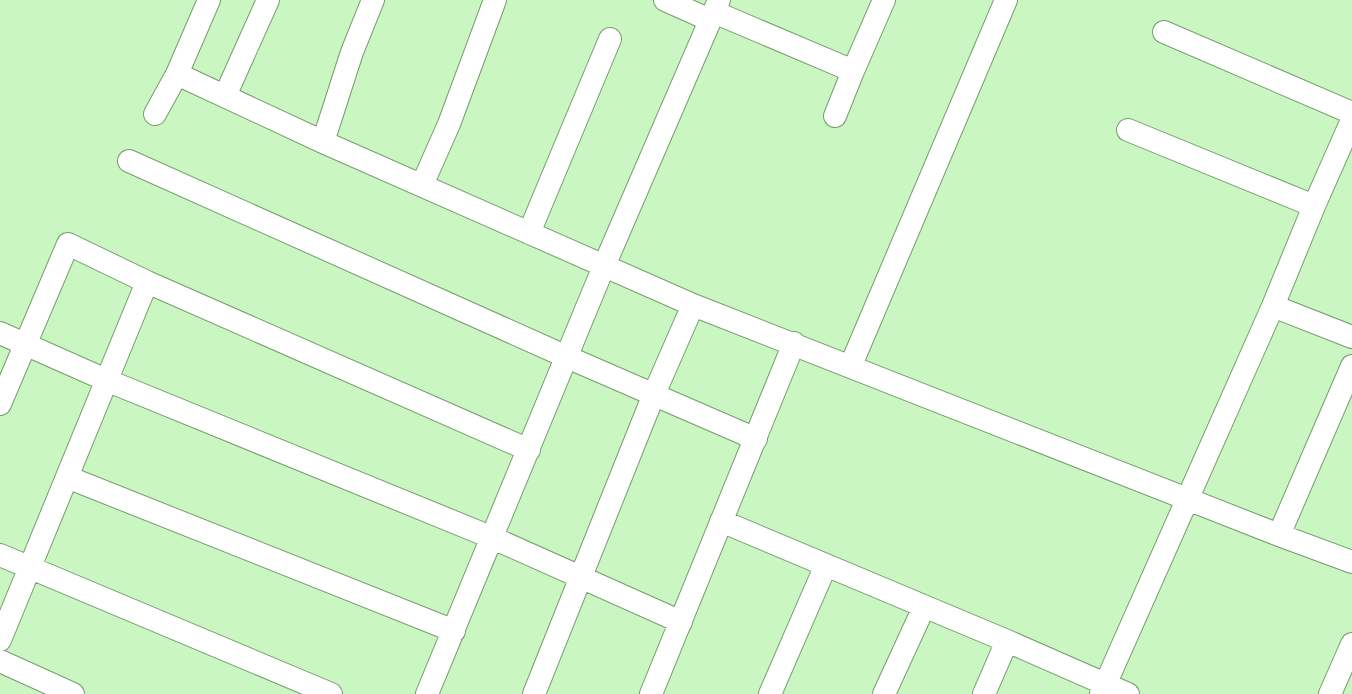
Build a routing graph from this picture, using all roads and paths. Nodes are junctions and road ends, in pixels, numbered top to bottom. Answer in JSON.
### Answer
{"nodes":[{"id":1,"x":209,"y":0,"type":"edge"},
{"id":2,"x":268,"y":0,"type":"edge"},
{"id":3,"x":373,"y":0,"type":"edge"},
{"id":4,"x":496,"y":0,"type":"edge"},
{"id":5,"x":666,"y":0,"type":"edge"},
{"id":6,"x":884,"y":0,"type":"edge"},
{"id":7,"x":1006,"y":0,"type":"edge"},
{"id":8,"x":714,"y":11,"type":"edge"},
{"id":9,"x":1164,"y":32,"type":"dead end"},
{"id":10,"x":610,"y":39,"type":"dead end"},
{"id":11,"x":853,"y":71,"type":"junction"},
{"id":12,"x":177,"y":74,"type":"junction"},
{"id":13,"x":225,"y":96,"type":"junction"},
{"id":14,"x":155,"y":114,"type":"dead end"},
{"id":15,"x":1352,"y":114,"type":"edge"},
{"id":16,"x":835,"y":116,"type":"dead end"},
{"id":17,"x":1352,"y":120,"type":"edge"},
{"id":18,"x":1128,"y":130,"type":"dead end"},
{"id":19,"x":323,"y":142,"type":"junction"},
{"id":20,"x":129,"y":161,"type":"dead end"},
{"id":21,"x":422,"y":185,"type":"junction"},
{"id":22,"x":1314,"y":206,"type":"junction"},
{"id":23,"x":528,"y":233,"type":"junction"},
{"id":24,"x":604,"y":266,"type":"junction"},
{"id":25,"x":147,"y":282,"type":"junction"},
{"id":26,"x":693,"y":305,"type":"junction"},
{"id":27,"x":1274,"y":306,"type":"junction"},
{"id":28,"x":0,"y":333,"type":"edge"},
{"id":29,"x":1352,"y":337,"type":"edge"},
{"id":30,"x":794,"y":343,"type":"junction"},
{"id":31,"x":26,"y":344,"type":"junction"},
{"id":32,"x":567,"y":357,"type":"junction"},
{"id":33,"x":851,"y":365,"type":"junction"},
{"id":34,"x":1352,"y":366,"type":"edge"},
{"id":35,"x":106,"y":380,"type":"junction"},
{"id":36,"x":654,"y":394,"type":"junction"},
{"id":37,"x":0,"y":404,"type":"edge"},
{"id":38,"x":756,"y":439,"type":"junction"},
{"id":39,"x":528,"y":450,"type":"junction"},
{"id":40,"x":66,"y":477,"type":"junction"},
{"id":41,"x":1189,"y":500,"type":"junction"},
{"id":42,"x":721,"y":520,"type":"junction"},
{"id":43,"x":1278,"y":535,"type":"junction"},
{"id":44,"x":493,"y":538,"type":"junction"},
{"id":45,"x":0,"y":555,"type":"edge"},
{"id":46,"x":1352,"y":562,"type":"edge"},
{"id":47,"x":826,"y":565,"type":"junction"},
{"id":48,"x":30,"y":567,"type":"junction"},
{"id":49,"x":581,"y":579,"type":"junction"},
{"id":50,"x":924,"y":607,"type":"junction"},
{"id":51,"x":681,"y":622,"type":"junction"},
{"id":52,"x":454,"y":631,"type":"junction"},
{"id":53,"x":0,"y":640,"type":"edge"},
{"id":54,"x":1007,"y":641,"type":"junction"},
{"id":55,"x":1352,"y":644,"type":"edge"},
{"id":56,"x":0,"y":661,"type":"edge"},
{"id":57,"x":1103,"y":689,"type":"edge"},
{"id":58,"x":73,"y":694,"type":"edge"},
{"id":59,"x":331,"y":694,"type":"edge"},
{"id":60,"x":426,"y":694,"type":"edge"},
{"id":61,"x":534,"y":694,"type":"edge"},
{"id":62,"x":651,"y":694,"type":"edge"},
{"id":63,"x":770,"y":694,"type":"edge"},
{"id":64,"x":884,"y":694,"type":"edge"},
{"id":65,"x":984,"y":694,"type":"edge"},
{"id":66,"x":1128,"y":694,"type":"edge"},
{"id":67,"x":1330,"y":694,"type":"edge"}],
"edges":[{"from":1,"to":12,"type":"street"},
{"from":2,"to":13,"type":"street"},
{"from":3,"to":19,"type":"street"},
{"from":4,"to":21,"type":"street"},
{"from":5,"to":8,"type":"street"},
{"from":6,"to":11,"type":"street"},
{"from":7,"to":33,"type":"street"},
{"from":8,"to":11,"type":"street"},
{"from":8,"to":24,"type":"street"},
{"from":9,"to":15,"type":"street"},
{"from":10,"to":23,"type":"street"},
{"from":11,"to":16,"type":"street"},
{"from":12,"to":13,"type":"street"},
{"from":12,"to":14,"type":"street"},
{"from":13,"to":19,"type":"street"},
{"from":17,"to":22,"type":"street"},
{"from":18,"to":22,"type":"street"},
{"from":19,"to":21,"type":"street"},
{"from":20,"to":32,"type":"street"},
{"from":21,"to":23,"type":"street"},
{"from":22,"to":27,"type":"street"},
{"from":23,"to":24,"type":"street"},
{"from":24,"to":26,"type":"street"},
{"from":24,"to":32,"type":"street"},
{"from":25,"to":31,"type":"street"},
{"from":25,"to":35,"type":"street"},
{"from":25,"to":39,"type":"street"},
{"from":26,"to":30,"type":"street"},
{"from":26,"to":36,"type":"street"},
{"from":27,"to":29,"type":"street"},
{"from":27,"to":41,"type":"street"},
{"from":28,"to":31,"type":"street"},
{"from":30,"to":33,"type":"street"},
{"from":30,"to":38,"type":"street"},
{"from":31,"to":35,"type":"street"},
{"from":31,"to":37,"type":"street"},
{"from":32,"to":36,"type":"street"},
{"from":32,"to":39,"type":"street"},
{"from":33,"to":41,"type":"street"},
{"from":34,"to":43,"type":"street"},
{"from":35,"to":40,"type":"street"},
{"from":35,"to":44,"type":"street"},
{"from":36,"to":38,"type":"street"},
{"from":36,"to":49,"type":"street"},
{"from":38,"to":42,"type":"street"},
{"from":39,"to":44,"type":"street"},
{"from":40,"to":48,"type":"street"},
{"from":40,"to":52,"type":"street"},
{"from":41,"to":43,"type":"street"},
{"from":41,"to":57,"type":"street"},
{"from":42,"to":47,"type":"street"},
{"from":42,"to":51,"type":"street"},
{"from":43,"to":46,"type":"street"},
{"from":44,"to":49,"type":"street"},
{"from":44,"to":52,"type":"street"},
{"from":45,"to":48,"type":"street"},
{"from":47,"to":50,"type":"street"},
{"from":47,"to":63,"type":"street"},
{"from":48,"to":53,"type":"street"},
{"from":48,"to":59,"type":"street"},
{"from":49,"to":51,"type":"street"},
{"from":49,"to":61,"type":"street"},
{"from":50,"to":54,"type":"street"},
{"from":50,"to":64,"type":"street"},
{"from":51,"to":62,"type":"street"},
{"from":52,"to":60,"type":"street"},
{"from":54,"to":57,"type":"street"},
{"from":54,"to":65,"type":"street"},
{"from":55,"to":67,"type":"street"},
{"from":56,"to":58,"type":"street"},
{"from":57,"to":66,"type":"street"}]}
